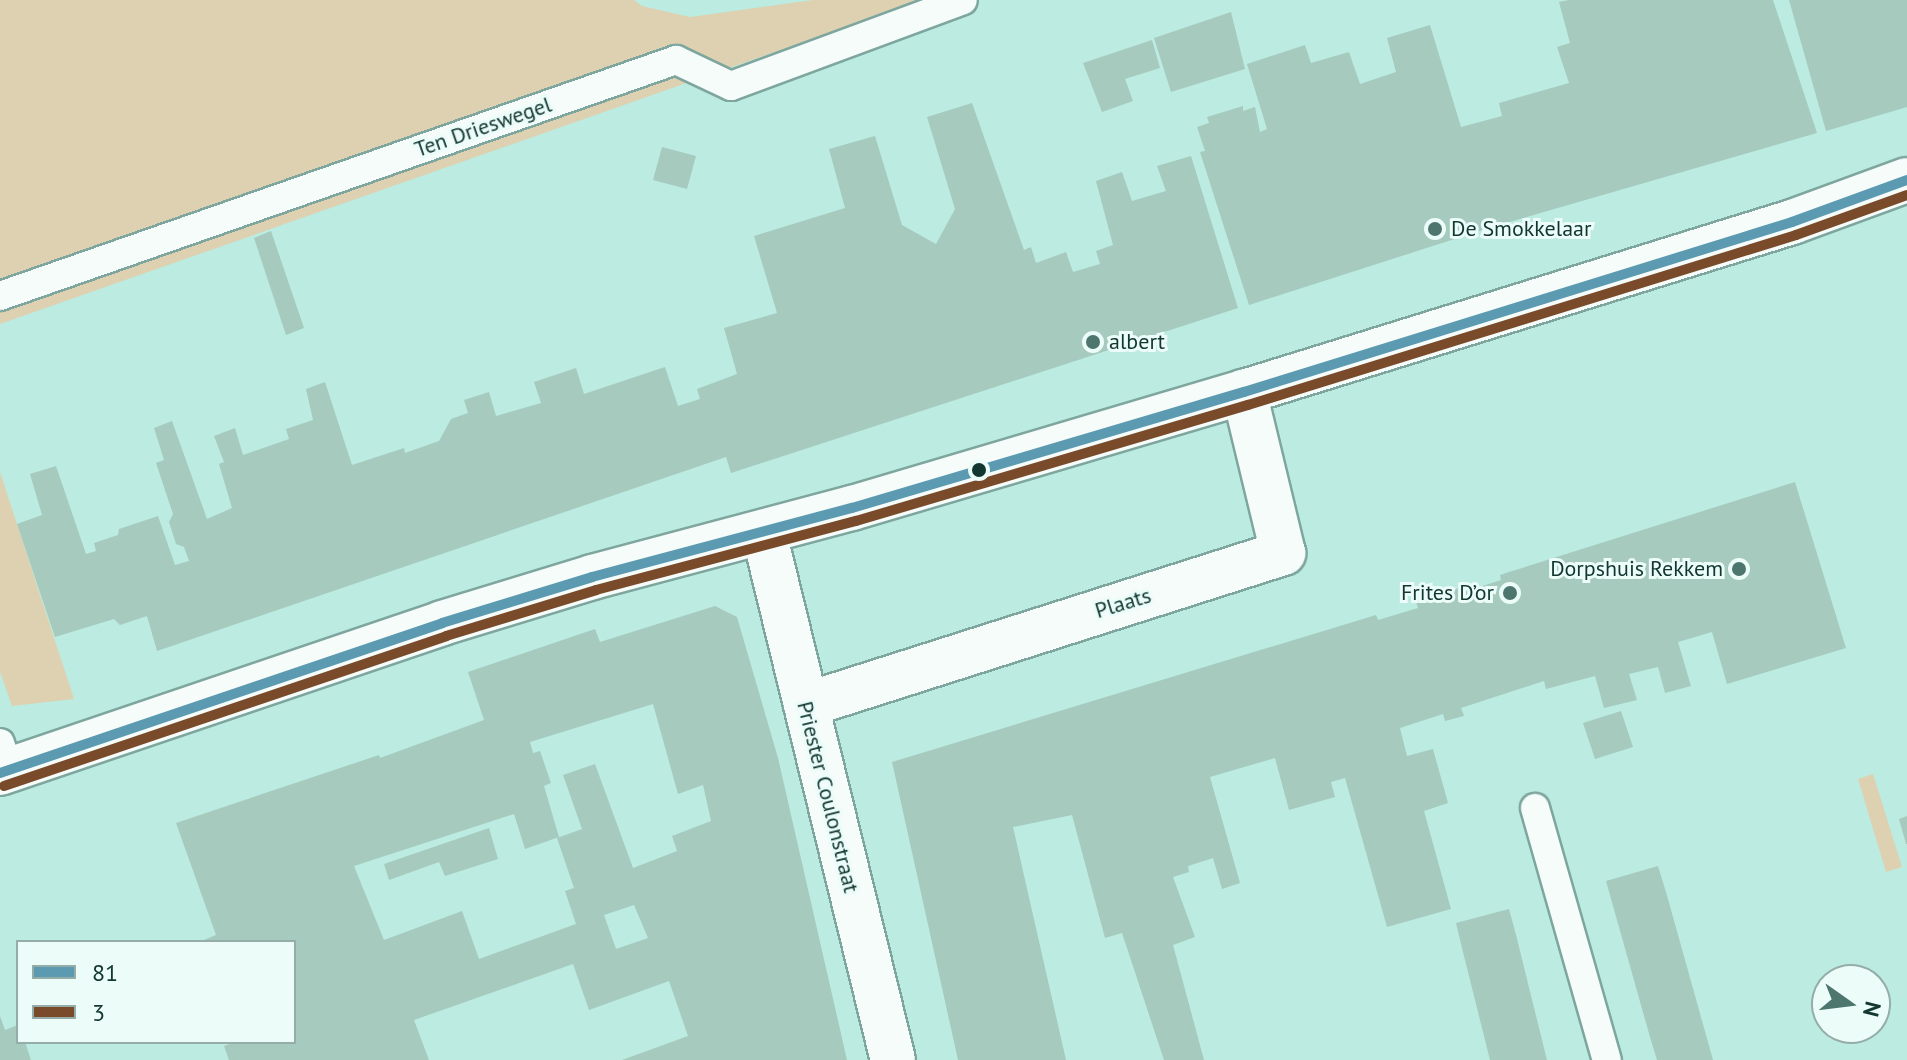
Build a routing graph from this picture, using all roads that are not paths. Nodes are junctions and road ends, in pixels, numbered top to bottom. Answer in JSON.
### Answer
{"nodes":[{"id":1,"x":963,"y":0,"type":"edge"},
{"id":2,"x":1907,"y":180,"type":"edge"},
{"id":3,"x":0,"y":296,"type":"edge"},
{"id":4,"x":1244,"y":392,"type":"junction"},
{"id":5,"x":764,"y":533,"type":"junction"},
{"id":6,"x":806,"y":705,"type":"junction"},
{"id":7,"x":3,"y":762,"type":"edge"},
{"id":8,"x":1535,"y":808,"type":"dead end"},
{"id":9,"x":893,"y":1060,"type":"edge"},
{"id":10,"x":1607,"y":1060,"type":"edge"}],
"edges":[{"from":1,"to":3,"type":"lane","name":"Ten Drieswegel"},
{"from":2,"to":4,"type":"main road"},
{"from":4,"to":5,"type":"main road"},
{"from":4,"to":6,"type":"main road","name":"Plaats"},
{"from":5,"to":6,"type":"main road","name":"Priester Coulonstraat"},
{"from":5,"to":7,"type":"main road"},
{"from":6,"to":9,"type":"main road","name":"Priester Coulonstraat"},
{"from":8,"to":10,"type":"lane"}]}
